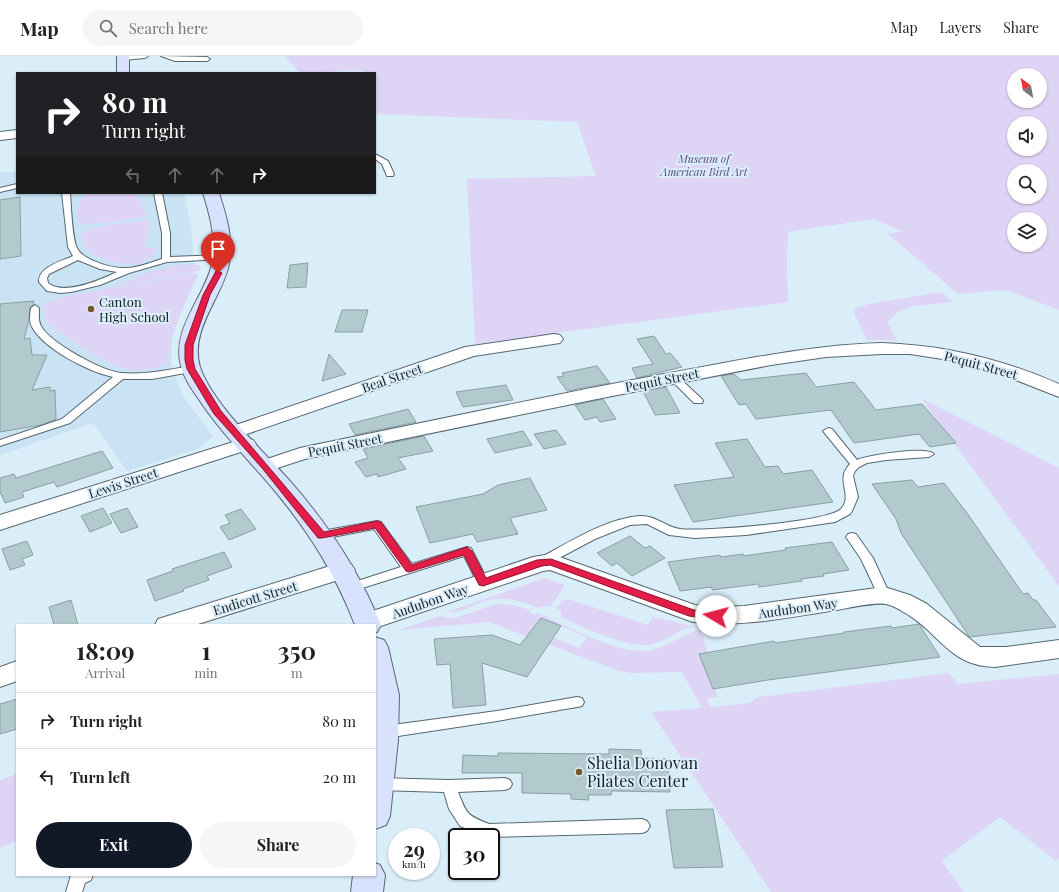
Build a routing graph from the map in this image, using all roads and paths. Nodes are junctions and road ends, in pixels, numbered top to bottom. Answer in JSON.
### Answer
{"nodes":[{"id":1,"x":146,"y":56,"type":"edge"},
{"id":2,"x":164,"y":56,"type":"edge"},
{"id":3,"x":123,"y":57,"type":"edge"},
{"id":4,"x":207,"y":59,"type":"dead end"},
{"id":5,"x":123,"y":72,"type":"edge"},
{"id":6,"x":16,"y":134,"type":"edge"},
{"id":7,"x":0,"y":136,"type":"edge"},
{"id":8,"x":376,"y":157,"type":"edge"},
{"id":9,"x":390,"y":174,"type":"dead end"},
{"id":10,"x":16,"y":186,"type":"edge"},
{"id":11,"x":0,"y":190,"type":"edge"},
{"id":12,"x":69,"y":194,"type":"edge"},
{"id":13,"x":158,"y":194,"type":"edge"},
{"id":14,"x":211,"y":194,"type":"edge"},
{"id":15,"x":78,"y":257,"type":"junction"},
{"id":16,"x":222,"y":257,"type":"junction"},
{"id":17,"x":166,"y":260,"type":"junction"},
{"id":18,"x":126,"y":271,"type":"junction"},
{"id":19,"x":35,"y":308,"type":"dead end"},
{"id":20,"x":554,"y":338,"type":"dead end"},
{"id":21,"x":191,"y":369,"type":"junction"},
{"id":22,"x":121,"y":376,"type":"junction"},
{"id":23,"x":674,"y":378,"type":"junction"},
{"id":24,"x":1059,"y":391,"type":"edge"},
{"id":25,"x":698,"y":401,"type":"dead end"},
{"id":26,"x":828,"y":431,"type":"dead end"},
{"id":27,"x":240,"y":438,"type":"junction"},
{"id":28,"x":0,"y":443,"type":"edge"},
{"id":29,"x":929,"y":454,"type":"dead end"},
{"id":30,"x":855,"y":464,"type":"junction"},
{"id":31,"x":265,"y":466,"type":"junction"},
{"id":32,"x":0,"y":523,"type":"edge"},
{"id":33,"x":322,"y":535,"type":"junction"},
{"id":34,"x":852,"y":537,"type":"dead end"},
{"id":35,"x":541,"y":562,"type":"junction"},
{"id":36,"x":409,"y":569,"type":"junction"},
{"id":37,"x":347,"y":578,"type":"junction"},
{"id":38,"x":483,"y":583,"type":"junction"},
{"id":39,"x":884,"y":595,"type":"junction"},
{"id":40,"x":171,"y":624,"type":"edge"},
{"id":41,"x":367,"y":624,"type":"edge"},
{"id":42,"x":376,"y":628,"type":"edge"},
{"id":43,"x":1059,"y":649,"type":"edge"},
{"id":44,"x":376,"y":657,"type":"edge"},
{"id":45,"x":16,"y":671,"type":"edge"},
{"id":46,"x":0,"y":676,"type":"edge"},
{"id":47,"x":577,"y":702,"type":"dead end"},
{"id":48,"x":381,"y":739,"type":"edge"},
{"id":49,"x":379,"y":784,"type":"junction"},
{"id":50,"x":506,"y":784,"type":"dead end"},
{"id":51,"x":449,"y":786,"type":"junction"},
{"id":52,"x":376,"y":808,"type":"edge"},
{"id":53,"x":642,"y":826,"type":"dead end"},
{"id":54,"x":83,"y":876,"type":"edge"},
{"id":55,"x":369,"y":876,"type":"edge"},
{"id":56,"x":74,"y":892,"type":"edge"},
{"id":57,"x":367,"y":892,"type":"edge"}],
"edges":[{"from":1,"to":3,"type":"lane"},
{"from":2,"to":4,"type":"lane"},
{"from":3,"to":5,"type":"main road"},
{"from":6,"to":7,"type":"street"},
{"from":8,"to":9,"type":"lane"},
{"from":10,"to":11,"type":"lane"},
{"from":12,"to":15,"type":"lane"},
{"from":13,"to":17,"type":"lane"},
{"from":14,"to":16,"type":"main road"},
{"from":15,"to":18,"type":"lane"},
{"from":15,"to":18,"type":"lane"},
{"from":16,"to":17,"type":"lane"},
{"from":16,"to":21,"type":"main road"},
{"from":17,"to":18,"type":"lane"},
{"from":19,"to":22,"type":"lane"},
{"from":20,"to":27,"type":"street","name":"Beal Street"},
{"from":21,"to":22,"type":"lane"},
{"from":21,"to":27,"type":"main road"},
{"from":22,"to":28,"type":"lane"},
{"from":23,"to":24,"type":"street","name":"Pequit Street"},
{"from":23,"to":25,"type":"lane"},
{"from":23,"to":31,"type":"street","name":"Pequit Street"},
{"from":26,"to":30,"type":"lane"},
{"from":27,"to":31,"type":"main road"},
{"from":27,"to":32,"type":"street","name":"Lewis Street"},
{"from":29,"to":30,"type":"lane"},
{"from":30,"to":35,"type":"lane"},
{"from":31,"to":33,"type":"main road"},
{"from":33,"to":36,"type":"lane"},
{"from":33,"to":37,"type":"main road"},
{"from":34,"to":39,"type":"lane"},
{"from":35,"to":38,"type":"street","name":"Audubon Way"},
{"from":35,"to":39,"type":"street","name":"Audubon Way"},
{"from":36,"to":37,"type":"lane"},
{"from":36,"to":38,"type":"lane"},
{"from":37,"to":40,"type":"street","name":"Endicott Street"},
{"from":37,"to":41,"type":"main road"},
{"from":38,"to":42,"type":"street","name":"Audubon Way"},
{"from":39,"to":43,"type":"street","name":"Audubon Way"},
{"from":44,"to":48,"type":"main road"},
{"from":45,"to":46,"type":"street"},
{"from":47,"to":48,"type":"lane"},
{"from":48,"to":49,"type":"main road"},
{"from":49,"to":51,"type":"lane"},
{"from":49,"to":52,"type":"main road"},
{"from":50,"to":51,"type":"lane"},
{"from":51,"to":53,"type":"lane"},
{"from":54,"to":56,"type":"lane"},
{"from":55,"to":57,"type":"main road"}]}
